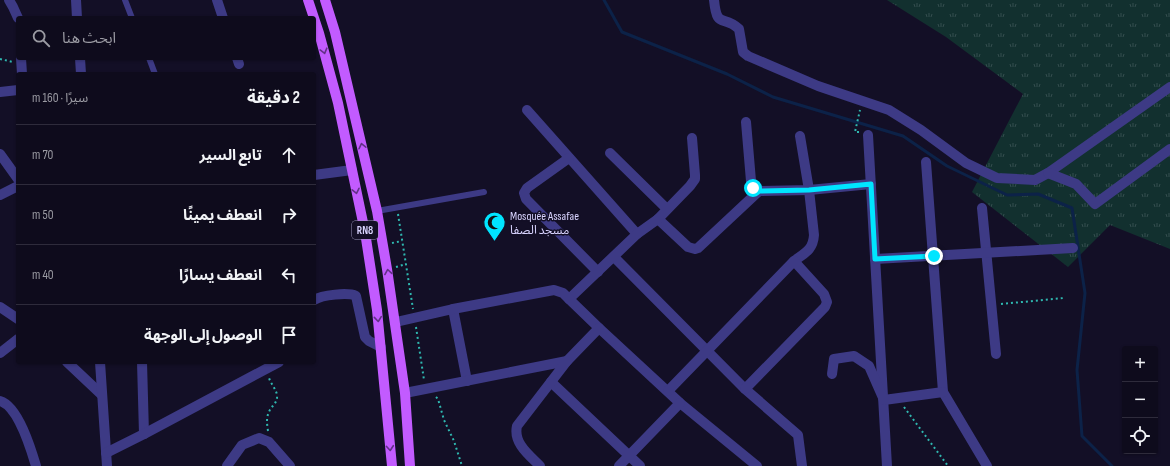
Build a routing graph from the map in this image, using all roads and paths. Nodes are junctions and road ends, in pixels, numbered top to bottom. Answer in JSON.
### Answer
{"nodes":[{"id":1,"x":9,"y":0,"type":"edge"},
{"id":2,"x":76,"y":0,"type":"edge"},
{"id":3,"x":125,"y":0,"type":"edge"},
{"id":4,"x":217,"y":0,"type":"edge"},
{"id":5,"x":308,"y":0,"type":"edge"},
{"id":6,"x":325,"y":0,"type":"edge"},
{"id":7,"x":714,"y":0,"type":"edge"},
{"id":8,"x":17,"y":16,"type":"edge"},
{"id":9,"x":77,"y":16,"type":"edge"},
{"id":10,"x":131,"y":16,"type":"edge"},
{"id":11,"x":222,"y":16,"type":"edge"},
{"id":12,"x":313,"y":16,"type":"edge"},
{"id":13,"x":316,"y":24,"type":"edge"},
{"id":14,"x":21,"y":60,"type":"edge"},
{"id":15,"x":80,"y":60,"type":"edge"},
{"id":16,"x":150,"y":60,"type":"edge"},
{"id":17,"x":22,"y":72,"type":"edge"},
{"id":18,"x":81,"y":72,"type":"edge"},
{"id":19,"x":154,"y":72,"type":"edge"},
{"id":20,"x":1170,"y":86,"type":"edge"},
{"id":21,"x":16,"y":90,"type":"edge"},
{"id":22,"x":0,"y":92,"type":"edge"},
{"id":23,"x":861,"y":102,"type":"junction"},
{"id":24,"x":527,"y":110,"type":"dead end"},
{"id":25,"x":746,"y":122,"type":"dead end"},
{"id":26,"x":868,"y":135,"type":"joint"},
{"id":27,"x":800,"y":136,"type":"dead end"},
{"id":28,"x":692,"y":138,"type":"dead end"},
{"id":29,"x":1170,"y":149,"type":"edge"},
{"id":30,"x":610,"y":153,"type":"dead end"},
{"id":31,"x":0,"y":154,"type":"edge"},
{"id":32,"x":569,"y":158,"type":"junction"},
{"id":33,"x":926,"y":162,"type":"dead end"},
{"id":34,"x":352,"y":170,"type":"junction"},
{"id":35,"x":1048,"y":174,"type":"junction"},
{"id":36,"x":16,"y":175,"type":"edge"},
{"id":37,"x":316,"y":175,"type":"edge"},
{"id":38,"x":871,"y":184,"type":"junction"},
{"id":39,"x":16,"y":187,"type":"edge"},
{"id":40,"x":809,"y":190,"type":"junction"},
{"id":41,"x":759,"y":191,"type":"junction"},
{"id":42,"x":484,"y":192,"type":"dead end"},
{"id":43,"x":0,"y":195,"type":"edge"},
{"id":44,"x":397,"y":207,"type":"junction"},
{"id":45,"x":982,"y":208,"type":"dead end"},
{"id":46,"x":667,"y":209,"type":"junction"},
{"id":47,"x":377,"y":211,"type":"junction"},
{"id":48,"x":658,"y":220,"type":"junction"},
{"id":49,"x":637,"y":234,"type":"junction"},
{"id":50,"x":1073,"y":248,"type":"dead end"},
{"id":51,"x":986,"y":253,"type":"junction"},
{"id":52,"x":934,"y":256,"type":"junction"},
{"id":53,"x":614,"y":258,"type":"junction"},
{"id":54,"x":875,"y":259,"type":"junction"},
{"id":55,"x":794,"y":261,"type":"junction"},
{"id":56,"x":598,"y":272,"type":"junction"},
{"id":57,"x":1064,"y":298,"type":"dead end"},
{"id":58,"x":316,"y":299,"type":"edge"},
{"id":59,"x":569,"y":299,"type":"junction"},
{"id":60,"x":991,"y":305,"type":"junction"},
{"id":61,"x":0,"y":307,"type":"edge"},
{"id":62,"x":453,"y":309,"type":"junction"},
{"id":63,"x":414,"y":317,"type":"junction"},
{"id":64,"x":16,"y":318,"type":"edge"},
{"id":65,"x":396,"y":322,"type":"junction"},
{"id":66,"x":599,"y":328,"type":"junction"},
{"id":67,"x":16,"y":341,"type":"edge"},
{"id":68,"x":381,"y":348,"type":"junction"},
{"id":69,"x":706,"y":351,"type":"junction"},
{"id":70,"x":0,"y":353,"type":"edge"},
{"id":71,"x":996,"y":354,"type":"dead end"},
{"id":72,"x":567,"y":361,"type":"junction"},
{"id":73,"x":69,"y":364,"type":"edge"},
{"id":74,"x":100,"y":364,"type":"edge"},
{"id":75,"x":142,"y":364,"type":"edge"},
{"id":76,"x":263,"y":366,"type":"edge"},
{"id":77,"x":832,"y":374,"type":"dead end"},
{"id":78,"x":467,"y":381,"type":"junction"},
{"id":79,"x":551,"y":382,"type":"junction"},
{"id":80,"x":745,"y":389,"type":"junction"},
{"id":81,"x":426,"y":390,"type":"junction"},
{"id":82,"x":668,"y":391,"type":"junction"},
{"id":83,"x":943,"y":392,"type":"junction"},
{"id":84,"x":405,"y":393,"type":"junction"},
{"id":85,"x":102,"y":395,"type":"junction"},
{"id":86,"x":898,"y":399,"type":"junction"},
{"id":87,"x":884,"y":400,"type":"junction"},
{"id":88,"x":0,"y":401,"type":"edge"},
{"id":89,"x":680,"y":403,"type":"junction"},
{"id":90,"x":144,"y":434,"type":"junction"},
{"id":91,"x":269,"y":442,"type":"junction"},
{"id":92,"x":106,"y":452,"type":"junction"},
{"id":93,"x":629,"y":455,"type":"junction"},
{"id":94,"x":36,"y":466,"type":"edge"},
{"id":95,"x":107,"y":466,"type":"edge"},
{"id":96,"x":227,"y":466,"type":"edge"},
{"id":97,"x":290,"y":466,"type":"edge"},
{"id":98,"x":392,"y":466,"type":"edge"},
{"id":99,"x":410,"y":466,"type":"edge"},
{"id":100,"x":462,"y":466,"type":"edge"},
{"id":101,"x":540,"y":466,"type":"edge"},
{"id":102,"x":619,"y":466,"type":"edge"},
{"id":103,"x":640,"y":466,"type":"edge"},
{"id":104,"x":757,"y":466,"type":"edge"},
{"id":105,"x":802,"y":466,"type":"edge"},
{"id":106,"x":887,"y":466,"type":"edge"},
{"id":107,"x":948,"y":466,"type":"edge"},
{"id":108,"x":987,"y":466,"type":"edge"}],
"edges":[{"from":1,"to":8,"type":"street"},
{"from":2,"to":9,"type":"street"},
{"from":3,"to":10,"type":"lane"},
{"from":4,"to":11,"type":"street"},
{"from":5,"to":12,"type":"main road","number":"RN8","one_way":true},
{"from":47,"to":6,"type":"main road","number":"RN8","one_way":true},
{"from":7,"to":23,"type":"street"},
{"from":13,"to":34,"type":"main road","number":"RN8","one_way":true},
{"from":14,"to":17,"type":"street"},
{"from":15,"to":18,"type":"street"},
{"from":16,"to":19,"type":"lane"},
{"from":20,"to":35,"type":"street"},
{"from":21,"to":22,"type":"street"},
{"from":23,"to":26,"type":"path"},
{"from":23,"to":35,"type":"street"},
{"from":24,"to":32,"type":"street"},
{"from":25,"to":41,"type":"street"},
{"from":26,"to":38,"type":"street"},
{"from":27,"to":40,"type":"street"},
{"from":28,"to":46,"type":"street"},
{"from":29,"to":35,"type":"street"},
{"from":30,"to":46,"type":"street"},
{"from":31,"to":36,"type":"street"},
{"from":32,"to":49,"type":"street"},
{"from":32,"to":56,"type":"street"},
{"from":33,"to":52,"type":"street"},
{"from":34,"to":37,"type":"street"},
{"from":34,"to":68,"type":"main road","number":"RN8","one_way":true},
{"from":38,"to":40,"type":"street"},
{"from":38,"to":54,"type":"street"},
{"from":39,"to":43,"type":"street"},
{"from":40,"to":41,"type":"street"},
{"from":40,"to":55,"type":"street"},
{"from":41,"to":48,"type":"street"},
{"from":42,"to":44,"type":"lane"},
{"from":44,"to":47,"type":"lane"},
{"from":44,"to":63,"type":"path"},
{"from":45,"to":51,"type":"street"},
{"from":46,"to":48,"type":"street"},
{"from":65,"to":47,"type":"main road","number":"RN8","one_way":true},
{"from":48,"to":49,"type":"street"},
{"from":49,"to":53,"type":"street"},
{"from":50,"to":51,"type":"street"},
{"from":51,"to":52,"type":"street"},
{"from":51,"to":60,"type":"street"},
{"from":52,"to":54,"type":"street"},
{"from":52,"to":83,"type":"street"},
{"from":53,"to":56,"type":"street"},
{"from":53,"to":69,"type":"street"},
{"from":54,"to":87,"type":"street"},
{"from":55,"to":69,"type":"street"},
{"from":55,"to":80,"type":"street"},
{"from":56,"to":59,"type":"street"},
{"from":57,"to":60,"type":"path"},
{"from":58,"to":68,"type":"street"},
{"from":59,"to":62,"type":"street"},
{"from":59,"to":66,"type":"street"},
{"from":60,"to":71,"type":"street"},
{"from":61,"to":64,"type":"street"},
{"from":62,"to":63,"type":"street"},
{"from":62,"to":78,"type":"street"},
{"from":63,"to":65,"type":"street"},
{"from":63,"to":81,"type":"path"},
{"from":65,"to":84,"type":"main road","number":"RN8"},
{"from":66,"to":72,"type":"street"},
{"from":66,"to":82,"type":"street"},
{"from":67,"to":70,"type":"street"},
{"from":68,"to":98,"type":"main road","number":"RN8","one_way":true},
{"from":69,"to":80,"type":"street"},
{"from":69,"to":82,"type":"street"},
{"from":72,"to":78,"type":"street"},
{"from":72,"to":79,"type":"street"},
{"from":73,"to":85,"type":"street"},
{"from":74,"to":85,"type":"street"},
{"from":75,"to":90,"type":"street"},
{"from":76,"to":90,"type":"street"},
{"from":76,"to":91,"type":"path"},
{"from":77,"to":87,"type":"street"},
{"from":78,"to":81,"type":"street"},
{"from":79,"to":93,"type":"street"},
{"from":79,"to":101,"type":"street"},
{"from":80,"to":105,"type":"street"},
{"from":81,"to":84,"type":"street"},
{"from":81,"to":100,"type":"path"},
{"from":82,"to":89,"type":"street"},
{"from":83,"to":86,"type":"street"},
{"from":83,"to":108,"type":"street"},
{"from":84,"to":99,"type":"main road","number":"RN8"},
{"from":85,"to":92,"type":"street"},
{"from":86,"to":87,"type":"street"},
{"from":86,"to":107,"type":"path"},
{"from":87,"to":106,"type":"street"},
{"from":88,"to":94,"type":"street"},
{"from":89,"to":93,"type":"street"},
{"from":89,"to":104,"type":"street"},
{"from":90,"to":92,"type":"street"},
{"from":91,"to":96,"type":"street"},
{"from":91,"to":97,"type":"street"},
{"from":92,"to":95,"type":"street"},
{"from":93,"to":102,"type":"street"},
{"from":93,"to":103,"type":"street"}]}
